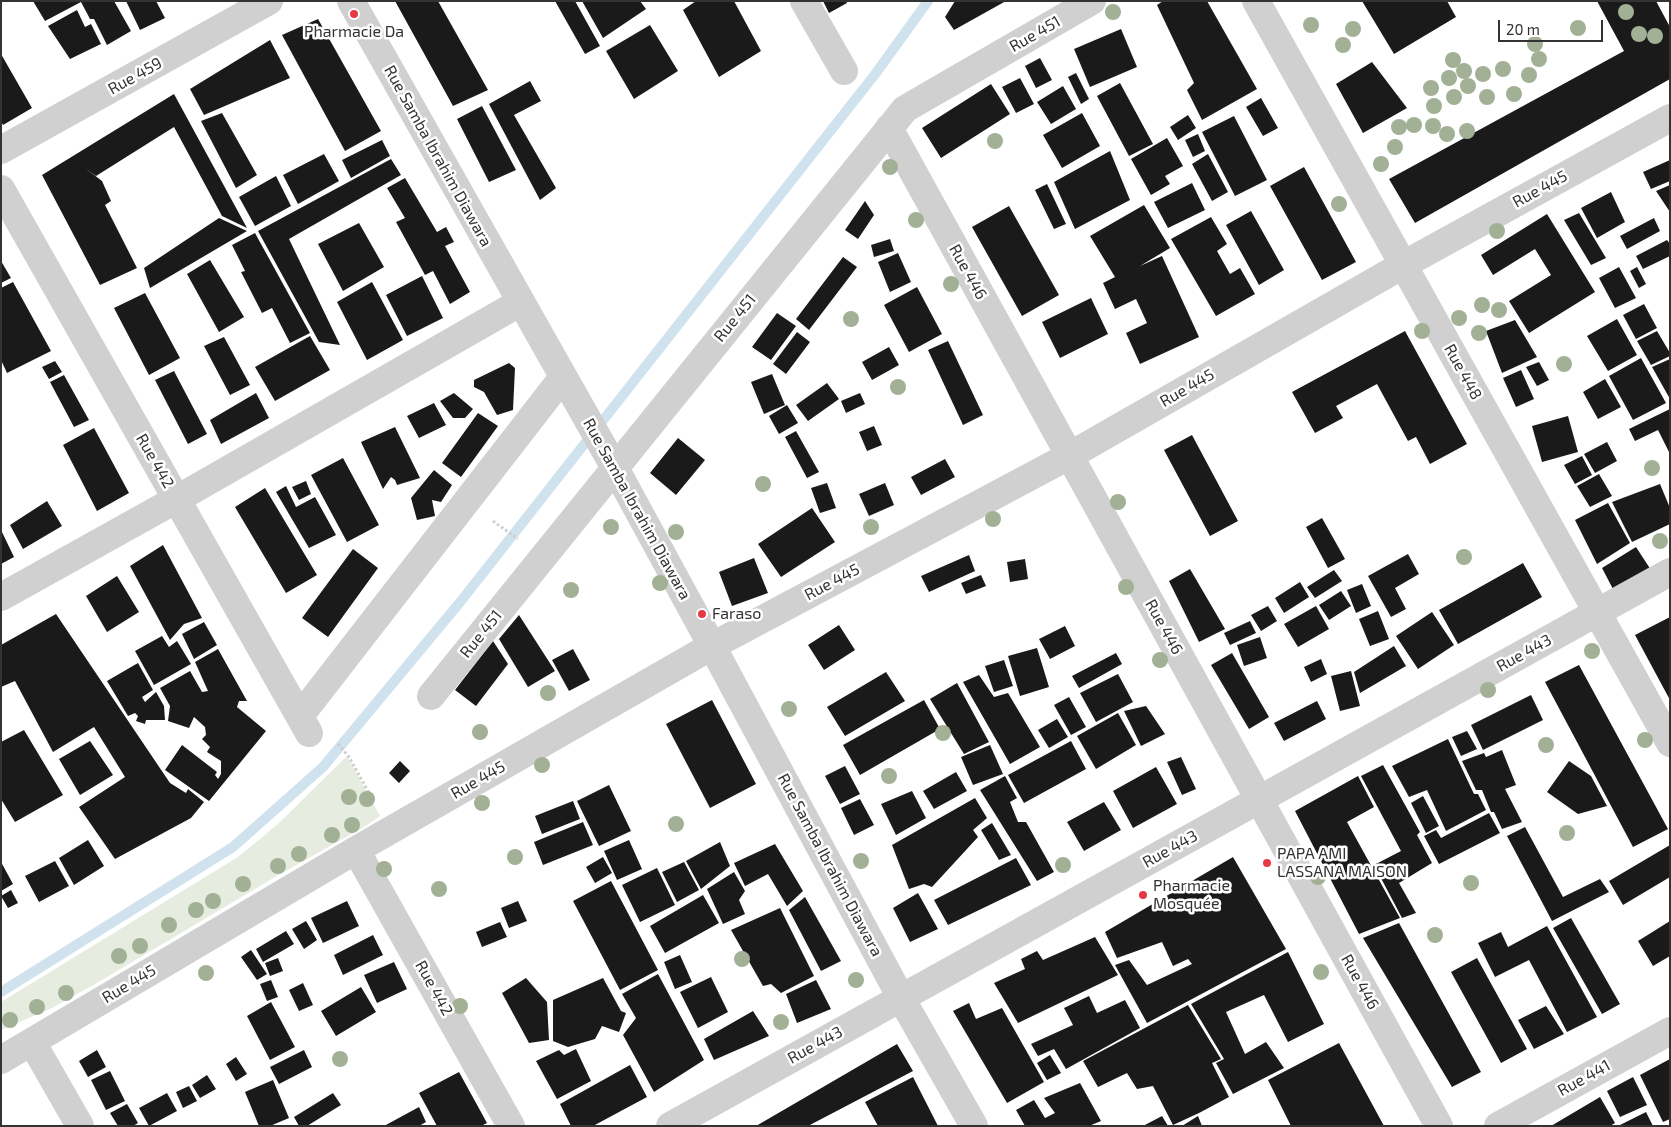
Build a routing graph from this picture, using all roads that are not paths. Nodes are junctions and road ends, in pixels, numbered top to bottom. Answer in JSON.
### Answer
{"nodes":[{"id":1,"x":269,"y":1,"type":"edge"},
{"id":2,"x":351,"y":1,"type":"edge"},
{"id":3,"x":804,"y":1,"type":"edge"},
{"id":4,"x":1092,"y":1,"type":"edge"},
{"id":5,"x":1256,"y":1,"type":"edge"},
{"id":6,"x":844,"y":71,"type":"dead end"},
{"id":7,"x":1670,"y":118,"type":"edge"},
{"id":8,"x":889,"y":128,"type":"junction"},
{"id":9,"x":1,"y":150,"type":"edge"},
{"id":10,"x":1,"y":189,"type":"edge"},
{"id":11,"x":1403,"y":265,"type":"junction"},
{"id":12,"x":521,"y":302,"type":"junction"},
{"id":13,"x":563,"y":378,"type":"junction"},
{"id":14,"x":1069,"y":456,"type":"junction"},
{"id":15,"x":615,"y":468,"type":"junction"},
{"id":16,"x":177,"y":500,"type":"junction"},
{"id":17,"x":1670,"y":572,"type":"edge"},
{"id":18,"x":1,"y":597,"type":"edge"},
{"id":19,"x":1597,"y":612,"type":"junction"},
{"id":20,"x":712,"y":646,"type":"junction"},
{"id":21,"x":431,"y":696,"type":"dead end"},
{"id":22,"x":1670,"y":743,"type":"edge"},
{"id":23,"x":1259,"y":800,"type":"junction"},
{"id":24,"x":356,"y":850,"type":"junction"},
{"id":25,"x":901,"y":998,"type":"junction"},
{"id":26,"x":1670,"y":1031,"type":"edge"},
{"id":27,"x":32,"y":1042,"type":"junction"},
{"id":28,"x":1,"y":1060,"type":"edge"},
{"id":29,"x":80,"y":1126,"type":"edge"},
{"id":30,"x":511,"y":1126,"type":"edge"},
{"id":31,"x":670,"y":1126,"type":"edge"},
{"id":32,"x":974,"y":1126,"type":"edge"},
{"id":33,"x":1440,"y":1126,"type":"edge"},
{"id":34,"x":1498,"y":1126,"type":"edge"}],
"edges":[{"from":1,"to":9,"type":"street","name":"Rue 459"},
{"from":2,"to":12,"type":"street","name":"Rue Samba Ibrahim Diawara"},
{"from":3,"to":6,"type":"street"},
{"from":4,"to":8,"type":"street","name":"Rue 451"},
{"from":5,"to":11,"type":"street","name":"Rue 448"},
{"from":7,"to":11,"type":"street","name":"Rue 445"},
{"from":8,"to":14,"type":"street","name":"Rue 446"},
{"from":8,"to":15,"type":"street","name":"Rue 451"},
{"from":10,"to":16,"type":"street","name":"Rue 442"},
{"from":11,"to":14,"type":"street","name":"Rue 445"},
{"from":11,"to":19,"type":"street","name":"Rue 448"},
{"from":12,"to":13,"type":"street","name":"Rue Samba Ibrahim Diawara"},
{"from":12,"to":16,"type":"street"},
{"from":13,"to":15,"type":"street","name":"Rue Samba Ibrahim Diawara"},
{"from":13,"to":16,"type":"street","name":"Rue 442"},
{"from":14,"to":20,"type":"street","name":"Rue 445"},
{"from":14,"to":23,"type":"street","name":"Rue 446"},
{"from":15,"to":20,"type":"street","name":"Rue Samba Ibrahim Diawara"},
{"from":15,"to":21,"type":"street","name":"Rue 451"},
{"from":16,"to":18,"type":"street"},
{"from":17,"to":19,"type":"street","name":"Rue 443"},
{"from":19,"to":22,"type":"street","name":"Rue 448"},
{"from":19,"to":23,"type":"street","name":"Rue 443"},
{"from":20,"to":24,"type":"street","name":"Rue 445"},
{"from":20,"to":25,"type":"street","name":"Rue Samba Ibrahim Diawara"},
{"from":23,"to":25,"type":"street","name":"Rue 443"},
{"from":23,"to":33,"type":"street","name":"Rue 446"},
{"from":24,"to":27,"type":"street","name":"Rue 445"},
{"from":24,"to":30,"type":"street","name":"Rue 442"},
{"from":25,"to":31,"type":"street","name":"Rue 443"},
{"from":25,"to":32,"type":"street","name":"Rue Samba Ibrahim Diawara"},
{"from":26,"to":34,"type":"street","name":"Rue 441"},
{"from":27,"to":28,"type":"street","name":"Rue 445"},
{"from":27,"to":29,"type":"street"}]}
